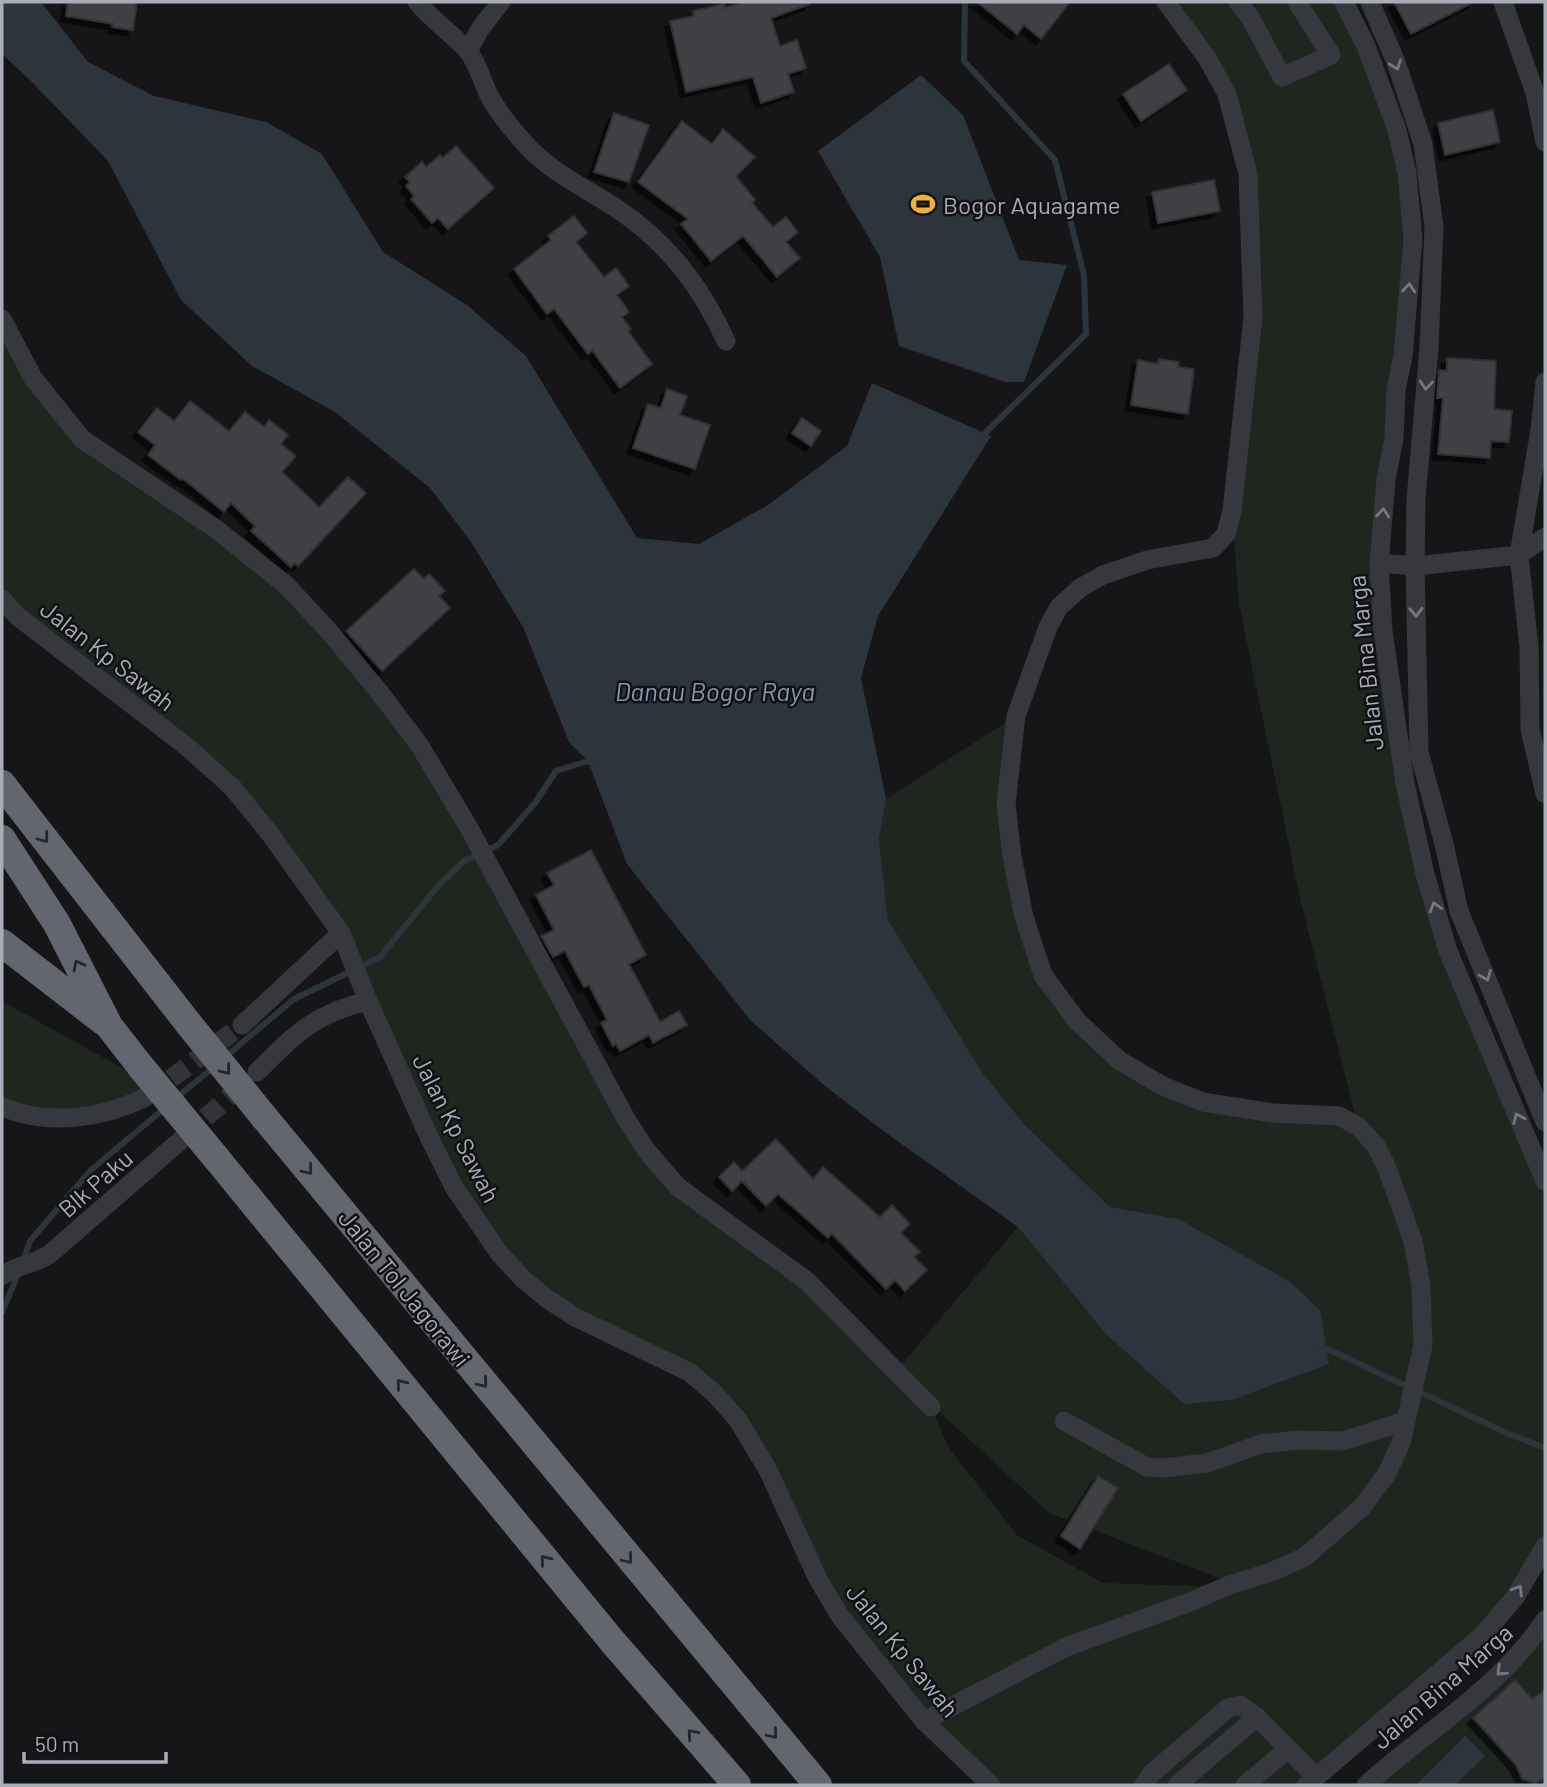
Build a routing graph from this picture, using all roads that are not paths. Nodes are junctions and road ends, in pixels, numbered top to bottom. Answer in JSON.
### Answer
{"nodes":[{"id":1,"x":417,"y":2,"type":"edge"},
{"id":2,"x":501,"y":2,"type":"edge"},
{"id":3,"x":1166,"y":2,"type":"edge"},
{"id":4,"x":1238,"y":2,"type":"edge"},
{"id":5,"x":1297,"y":2,"type":"edge"},
{"id":6,"x":1345,"y":2,"type":"edge"},
{"id":7,"x":1370,"y":2,"type":"edge"},
{"id":8,"x":1503,"y":2,"type":"edge"},
{"id":9,"x":468,"y":51,"type":"junction"},
{"id":10,"x":1545,"y":142,"type":"edge"},
{"id":11,"x":2,"y":319,"type":"edge"},
{"id":12,"x":726,"y":341,"type":"dead end"},
{"id":13,"x":1545,"y":382,"type":"edge"},
{"id":14,"x":1545,"y":537,"type":"edge"},
{"id":15,"x":1519,"y":555,"type":"junction"},
{"id":16,"x":1379,"y":563,"type":"junction"},
{"id":17,"x":1415,"y":566,"type":"junction"},
{"id":18,"x":2,"y":599,"type":"edge"},
{"id":19,"x":2,"y":784,"type":"edge"},
{"id":20,"x":1545,"y":794,"type":"edge"},
{"id":21,"x":2,"y":839,"type":"edge"},
{"id":22,"x":343,"y":937,"type":"junction"},
{"id":23,"x":2,"y":943,"type":"edge"},
{"id":24,"x":366,"y":995,"type":"junction"},
{"id":25,"x":242,"y":1025,"type":"tunnel mouth"},
{"id":26,"x":109,"y":1026,"type":"junction"},
{"id":27,"x":257,"y":1072,"type":"tunnel mouth"},
{"id":28,"x":146,"y":1097,"type":"tunnel mouth"},
{"id":29,"x":2,"y":1107,"type":"edge"},
{"id":30,"x":1545,"y":1122,"type":"edge"},
{"id":31,"x":181,"y":1140,"type":"tunnel mouth"},
{"id":32,"x":1545,"y":1181,"type":"edge"},
{"id":33,"x":2,"y":1276,"type":"edge"},
{"id":34,"x":931,"y":1407,"type":"dead end"},
{"id":35,"x":1406,"y":1418,"type":"junction"},
{"id":36,"x":1064,"y":1421,"type":"dead end"},
{"id":37,"x":1545,"y":1546,"type":"edge"},
{"id":38,"x":1545,"y":1620,"type":"edge"},
{"id":39,"x":1257,"y":1717,"type":"junction"},
{"id":40,"x":924,"y":1721,"type":"junction"},
{"id":41,"x":1288,"y":1749,"type":"junction"},
{"id":42,"x":1311,"y":1781,"type":"edge"},
{"id":43,"x":737,"y":1785,"type":"edge"},
{"id":44,"x":818,"y":1785,"type":"edge"},
{"id":45,"x":991,"y":1785,"type":"edge"},
{"id":46,"x":1144,"y":1785,"type":"edge"},
{"id":47,"x":1177,"y":1785,"type":"edge"},
{"id":48,"x":1245,"y":1785,"type":"edge"},
{"id":49,"x":1366,"y":1785,"type":"edge"}],
"edges":[{"from":1,"to":9,"type":"street"},
{"from":2,"to":9,"type":"street"},
{"from":3,"to":35,"type":"street"},
{"from":4,"to":5,"type":"street"},
{"from":16,"to":6,"type":"street","name":"Jalan Bina Marga","one_way":true},
{"from":7,"to":17,"type":"street","name":"Jalan Bina Marga","one_way":true},
{"from":8,"to":10,"type":"street"},
{"from":9,"to":12,"type":"street"},
{"from":11,"to":34,"type":"street"},
{"from":13,"to":15,"type":"street"},
{"from":14,"to":15,"type":"street"},
{"from":15,"to":17,"type":"street"},
{"from":15,"to":20,"type":"street"},
{"from":16,"to":17,"type":"street"},
{"from":32,"to":16,"type":"street","name":"Jalan Bina Marga","one_way":true},
{"from":17,"to":30,"type":"street","name":"Jalan Bina Marga","one_way":true},
{"from":18,"to":22,"type":"street","name":"Jalan Kp Sawah"},
{"from":19,"to":44,"type":"highway","name":"Jalan Tol Jagorawi","one_way":true,"bridge":true},
{"from":26,"to":21,"type":"highway","one_way":true},
{"from":22,"to":24,"type":"street","name":"Jalan Kp Sawah"},
{"from":22,"to":25,"type":"street"},
{"from":23,"to":26,"type":"highway"},
{"from":24,"to":27,"type":"street"},
{"from":24,"to":40,"type":"street","name":"Jalan Kp Sawah"},
{"from":43,"to":26,"type":"highway","one_way":true,"bridge":true},
{"from":28,"to":29,"type":"street"},
{"from":31,"to":33,"type":"street","name":"Blk Paku"},
{"from":35,"to":36,"type":"street"},
{"from":35,"to":40,"type":"street"},
{"from":42,"to":37,"type":"street","one_way":true},
{"from":38,"to":49,"type":"street","name":"Jalan Bina Marga","one_way":true},
{"from":39,"to":41,"type":"street"},
{"from":39,"to":46,"type":"street"},
{"from":39,"to":47,"type":"street"},
{"from":40,"to":45,"type":"street","name":"Jalan Kp Sawah"},
{"from":41,"to":42,"type":"street"},
{"from":41,"to":48,"type":"street"}]}
